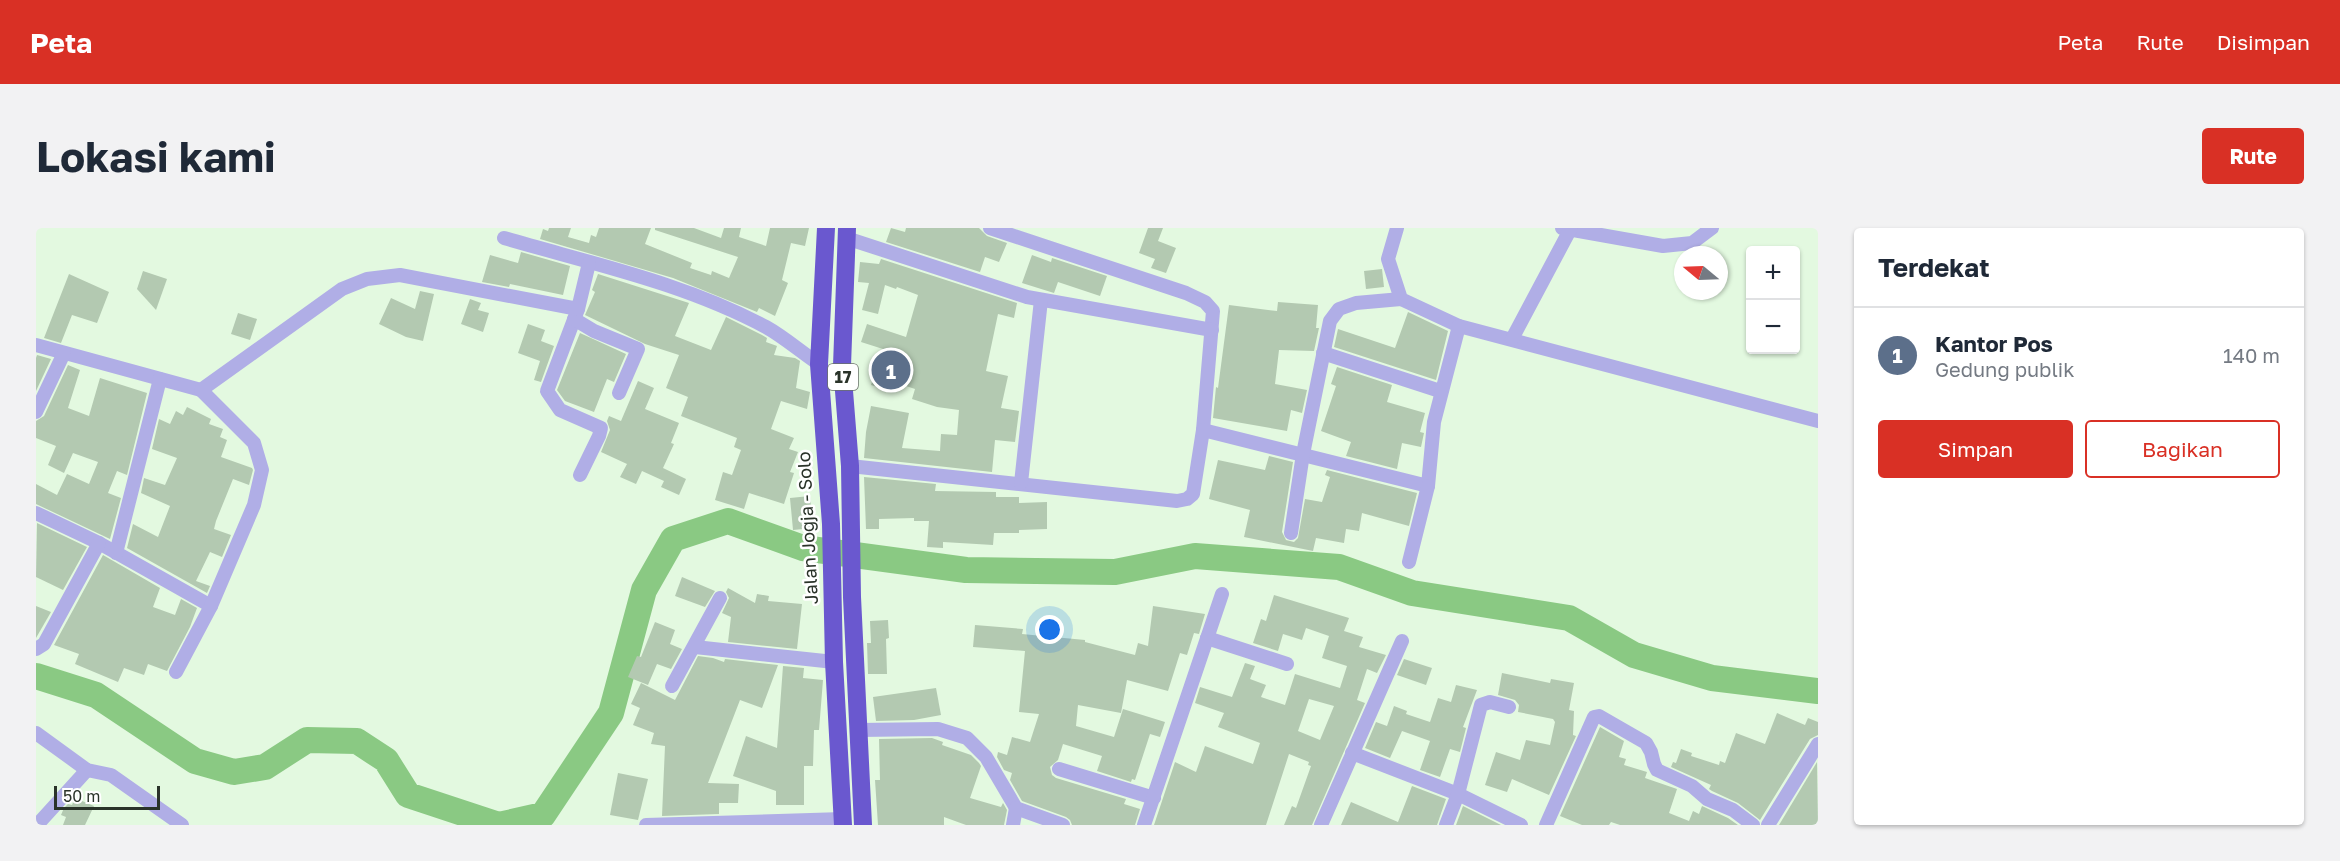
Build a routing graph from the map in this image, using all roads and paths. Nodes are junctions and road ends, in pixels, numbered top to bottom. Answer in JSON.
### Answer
{"nodes":[{"id":1,"x":826,"y":228,"type":"edge"},
{"id":2,"x":1397,"y":228,"type":"edge"},
{"id":3,"x":1712,"y":228,"type":"edge"},
{"id":4,"x":995,"y":229,"type":"edge"},
{"id":5,"x":1568,"y":229,"type":"edge"},
{"id":6,"x":846,"y":233,"type":"edge"},
{"id":7,"x":504,"y":238,"type":"dead end"},
{"id":8,"x":589,"y":262,"type":"junction"},
{"id":9,"x":1401,"y":299,"type":"junction"},
{"id":10,"x":1041,"y":300,"type":"junction"},
{"id":11,"x":576,"y":314,"type":"junction"},
{"id":12,"x":1459,"y":326,"type":"junction"},
{"id":13,"x":1212,"y":330,"type":"junction"},
{"id":14,"x":1512,"y":339,"type":"junction"},
{"id":15,"x":36,"y":345,"type":"edge"},
{"id":16,"x":64,"y":353,"type":"junction"},
{"id":17,"x":1323,"y":353,"type":"junction"},
{"id":18,"x":819,"y":364,"type":"junction"},
{"id":19,"x":160,"y":379,"type":"junction"},
{"id":20,"x":201,"y":390,"type":"junction"},
{"id":21,"x":1440,"y":391,"type":"junction"},
{"id":22,"x":619,"y":393,"type":"dead end"},
{"id":23,"x":36,"y":412,"type":"edge"},
{"id":24,"x":1818,"y":421,"type":"edge"},
{"id":25,"x":1203,"y":430,"type":"junction"},
{"id":26,"x":1303,"y":454,"type":"junction"},
{"id":27,"x":850,"y":466,"type":"junction"},
{"id":28,"x":580,"y":475,"type":"dead end"},
{"id":29,"x":1021,"y":483,"type":"junction"},
{"id":30,"x":1428,"y":486,"type":"junction"},
{"id":31,"x":36,"y":513,"type":"edge"},
{"id":32,"x":1291,"y":533,"type":"dead end"},
{"id":33,"x":99,"y":543,"type":"junction"},
{"id":34,"x":117,"y":553,"type":"junction"},
{"id":35,"x":1409,"y":562,"type":"dead end"},
{"id":36,"x":1222,"y":594,"type":"dead end"},
{"id":37,"x":720,"y":598,"type":"dead end"},
{"id":38,"x":211,"y":606,"type":"junction"},
{"id":39,"x":1207,"y":638,"type":"junction"},
{"id":40,"x":1402,"y":641,"type":"dead end"},
{"id":41,"x":695,"y":647,"type":"junction"},
{"id":42,"x":36,"y":649,"type":"edge"},
{"id":43,"x":834,"y":662,"type":"junction"},
{"id":44,"x":1287,"y":664,"type":"dead end"},
{"id":45,"x":176,"y":672,"type":"dead end"},
{"id":46,"x":672,"y":686,"type":"dead end"},
{"id":47,"x":1509,"y":707,"type":"dead end"},
{"id":48,"x":858,"y":730,"type":"junction"},
{"id":49,"x":36,"y":733,"type":"edge"},
{"id":50,"x":1818,"y":744,"type":"edge"},
{"id":51,"x":1352,"y":753,"type":"junction"},
{"id":52,"x":1059,"y":769,"type":"dead end"},
{"id":53,"x":87,"y":770,"type":"junction"},
{"id":54,"x":1458,"y":794,"type":"junction"},
{"id":55,"x":1154,"y":798,"type":"junction"},
{"id":56,"x":1016,"y":808,"type":"junction"},
{"id":57,"x":843,"y":822,"type":"edge"},
{"id":58,"x":37,"y":825,"type":"edge"},
{"id":59,"x":182,"y":825,"type":"edge"},
{"id":60,"x":646,"y":825,"type":"edge"},
{"id":61,"x":863,"y":825,"type":"edge"},
{"id":62,"x":1013,"y":825,"type":"edge"},
{"id":63,"x":1064,"y":825,"type":"edge"},
{"id":64,"x":1144,"y":825,"type":"edge"},
{"id":65,"x":1321,"y":825,"type":"edge"},
{"id":66,"x":1446,"y":825,"type":"edge"},
{"id":67,"x":1521,"y":825,"type":"edge"},
{"id":68,"x":1546,"y":825,"type":"edge"},
{"id":69,"x":1753,"y":825,"type":"edge"},
{"id":70,"x":1768,"y":825,"type":"edge"}],
"edges":[{"from":1,"to":18,"type":"highway","name":"Jalan Jogja - Solo","number":"17"},
{"from":2,"to":9,"type":"street"},
{"from":3,"to":5,"type":"street"},
{"from":4,"to":13,"type":"street"},
{"from":5,"to":14,"type":"street"},
{"from":6,"to":10,"type":"street"},
{"from":6,"to":27,"type":"highway","number":"17"},
{"from":7,"to":8,"type":"street"},
{"from":8,"to":11,"type":"street"},
{"from":8,"to":18,"type":"street"},
{"from":9,"to":12,"type":"street"},
{"from":9,"to":17,"type":"street"},
{"from":10,"to":13,"type":"street"},
{"from":10,"to":29,"type":"street"},
{"from":11,"to":20,"type":"street"},
{"from":11,"to":22,"type":"street"},
{"from":11,"to":28,"type":"street"},
{"from":12,"to":14,"type":"street"},
{"from":12,"to":21,"type":"street"},
{"from":13,"to":25,"type":"street"},
{"from":14,"to":24,"type":"street"},
{"from":15,"to":16,"type":"street"},
{"from":16,"to":19,"type":"street"},
{"from":16,"to":23,"type":"street"},
{"from":17,"to":21,"type":"street"},
{"from":17,"to":26,"type":"street"},
{"from":18,"to":43,"type":"highway","name":"Jalan Jogja - Solo","number":"17"},
{"from":19,"to":20,"type":"street"},
{"from":19,"to":34,"type":"street"},
{"from":20,"to":38,"type":"street"},
{"from":21,"to":30,"type":"street"},
{"from":25,"to":26,"type":"street"},
{"from":25,"to":29,"type":"street"},
{"from":26,"to":30,"type":"street"},
{"from":26,"to":32,"type":"street"},
{"from":27,"to":29,"type":"street"},
{"from":27,"to":48,"type":"highway","number":"17"},
{"from":30,"to":35,"type":"street"},
{"from":31,"to":33,"type":"street"},
{"from":33,"to":34,"type":"street"},
{"from":33,"to":42,"type":"street"},
{"from":34,"to":38,"type":"street"},
{"from":36,"to":39,"type":"street"},
{"from":37,"to":41,"type":"street"},
{"from":38,"to":45,"type":"street"},
{"from":39,"to":44,"type":"street"},
{"from":39,"to":55,"type":"street"},
{"from":40,"to":51,"type":"street"},
{"from":41,"to":43,"type":"street"},
{"from":41,"to":46,"type":"street"},
{"from":43,"to":57,"type":"highway","name":"Jalan Jogja - Solo","number":"17"},
{"from":47,"to":54,"type":"street"},
{"from":48,"to":56,"type":"street"},
{"from":48,"to":61,"type":"highway","number":"17"},
{"from":49,"to":53,"type":"street"},
{"from":50,"to":70,"type":"street"},
{"from":51,"to":54,"type":"street"},
{"from":51,"to":65,"type":"street"},
{"from":52,"to":55,"type":"street"},
{"from":53,"to":58,"type":"street"},
{"from":53,"to":59,"type":"street"},
{"from":54,"to":66,"type":"street"},
{"from":54,"to":67,"type":"street"},
{"from":55,"to":64,"type":"street"},
{"from":56,"to":62,"type":"street"},
{"from":56,"to":63,"type":"street"},
{"from":57,"to":60,"type":"street"},
{"from":68,"to":69,"type":"street"}]}
